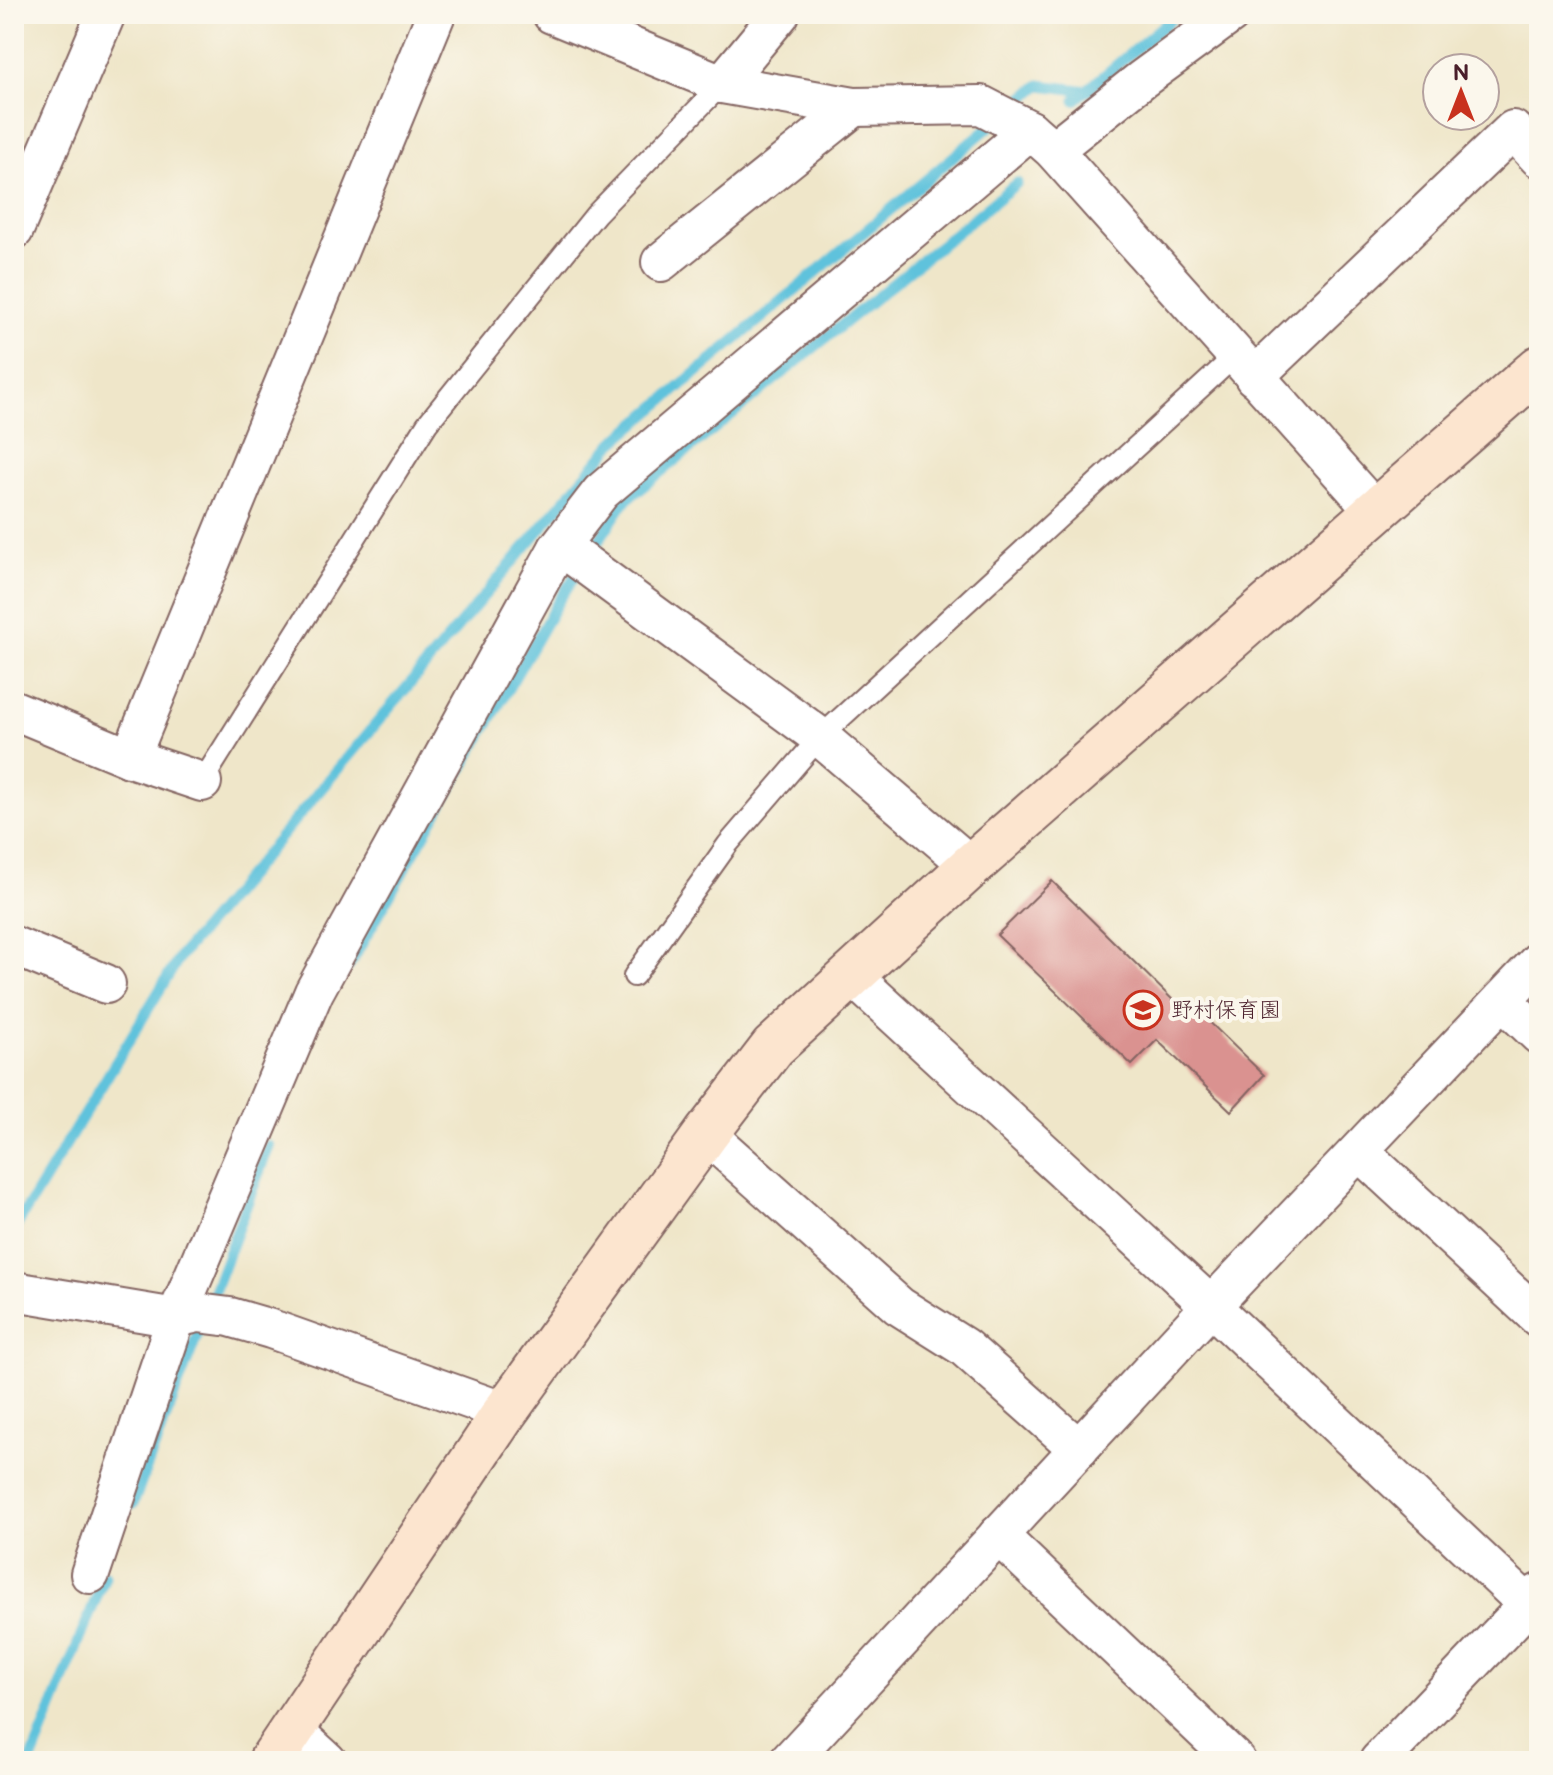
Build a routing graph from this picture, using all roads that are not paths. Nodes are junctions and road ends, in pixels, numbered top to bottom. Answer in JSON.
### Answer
{"nodes":[{"id":1,"x":106,"y":14,"type":"edge"},
{"id":2,"x":436,"y":14,"type":"edge"},
{"id":3,"x":552,"y":14,"type":"edge"},
{"id":4,"x":780,"y":14,"type":"edge"},
{"id":5,"x":1231,"y":14,"type":"edge"},
{"id":6,"x":722,"y":84,"type":"junction"},
{"id":7,"x":854,"y":107,"type":"junction"},
{"id":8,"x":1042,"y":140,"type":"junction"},
{"id":9,"x":1539,"y":158,"type":"edge"},
{"id":10,"x":14,"y":230,"type":"edge"},
{"id":11,"x":661,"y":262,"type":"dead end"},
{"id":12,"x":1244,"y":366,"type":"junction"},
{"id":13,"x":1539,"y":368,"type":"edge"},
{"id":14,"x":1377,"y":513,"type":"junction"},
{"id":15,"x":566,"y":552,"type":"junction"},
{"id":16,"x":14,"y":710,"type":"edge"},
{"id":17,"x":820,"y":737,"type":"junction"},
{"id":18,"x":130,"y":758,"type":"junction"},
{"id":19,"x":202,"y":782,"type":"joint"},
{"id":20,"x":971,"y":866,"type":"junction"},
{"id":21,"x":14,"y":946,"type":"edge"},
{"id":22,"x":1539,"y":961,"type":"edge"},
{"id":23,"x":851,"y":975,"type":"junction"},
{"id":24,"x":634,"y":976,"type":"dead end"},
{"id":25,"x":106,"y":984,"type":"dead end"},
{"id":26,"x":1502,"y":1000,"type":"junction"},
{"id":27,"x":1539,"y":1035,"type":"edge"},
{"id":28,"x":706,"y":1134,"type":"junction"},
{"id":29,"x":1360,"y":1152,"type":"junction"},
{"id":30,"x":14,"y":1291,"type":"edge"},
{"id":31,"x":1211,"y":1306,"type":"junction"},
{"id":32,"x":201,"y":1316,"type":"junction"},
{"id":33,"x":1539,"y":1318,"type":"edge"},
{"id":34,"x":505,"y":1412,"type":"junction"},
{"id":35,"x":1079,"y":1449,"type":"junction"},
{"id":36,"x":998,"y":1535,"type":"junction"},
{"id":37,"x":90,"y":1574,"type":"dead end"},
{"id":38,"x":1535,"y":1604,"type":"edge"},
{"id":39,"x":282,"y":1745,"type":"edge"},
{"id":40,"x":796,"y":1759,"type":"edge"},
{"id":41,"x":327,"y":1761,"type":"edge"},
{"id":42,"x":1236,"y":1761,"type":"edge"},
{"id":43,"x":1379,"y":1761,"type":"edge"}],
"edges":[{"from":1,"to":10,"type":"street"},
{"from":2,"to":18,"type":"street"},
{"from":3,"to":6,"type":"street"},
{"from":4,"to":6,"type":"street"},
{"from":5,"to":8,"type":"street"},
{"from":6,"to":7,"type":"street"},
{"from":6,"to":19,"type":"lane"},
{"from":7,"to":8,"type":"street"},
{"from":7,"to":11,"type":"street"},
{"from":8,"to":12,"type":"street"},
{"from":8,"to":15,"type":"street"},
{"from":9,"to":12,"type":"street"},
{"from":12,"to":14,"type":"street"},
{"from":12,"to":17,"type":"lane"},
{"from":13,"to":14,"type":"street"},
{"from":14,"to":20,"type":"street"},
{"from":15,"to":17,"type":"street"},
{"from":15,"to":32,"type":"street"},
{"from":16,"to":18,"type":"street"},
{"from":17,"to":20,"type":"street"},
{"from":17,"to":24,"type":"lane"},
{"from":18,"to":19,"type":"street"},
{"from":20,"to":23,"type":"street"},
{"from":21,"to":25,"type":"street"},
{"from":22,"to":26,"type":"street"},
{"from":23,"to":28,"type":"street"},
{"from":23,"to":31,"type":"street"},
{"from":26,"to":27,"type":"street"},
{"from":26,"to":29,"type":"street"},
{"from":28,"to":34,"type":"street"},
{"from":28,"to":35,"type":"street"},
{"from":29,"to":31,"type":"street"},
{"from":29,"to":33,"type":"street"},
{"from":30,"to":32,"type":"street"},
{"from":31,"to":35,"type":"street"},
{"from":31,"to":38,"type":"street"},
{"from":32,"to":34,"type":"street"},
{"from":32,"to":37,"type":"street"},
{"from":34,"to":39,"type":"street"},
{"from":35,"to":36,"type":"street"},
{"from":36,"to":40,"type":"street"},
{"from":36,"to":42,"type":"street"},
{"from":38,"to":43,"type":"street"},
{"from":39,"to":41,"type":"street"}]}
